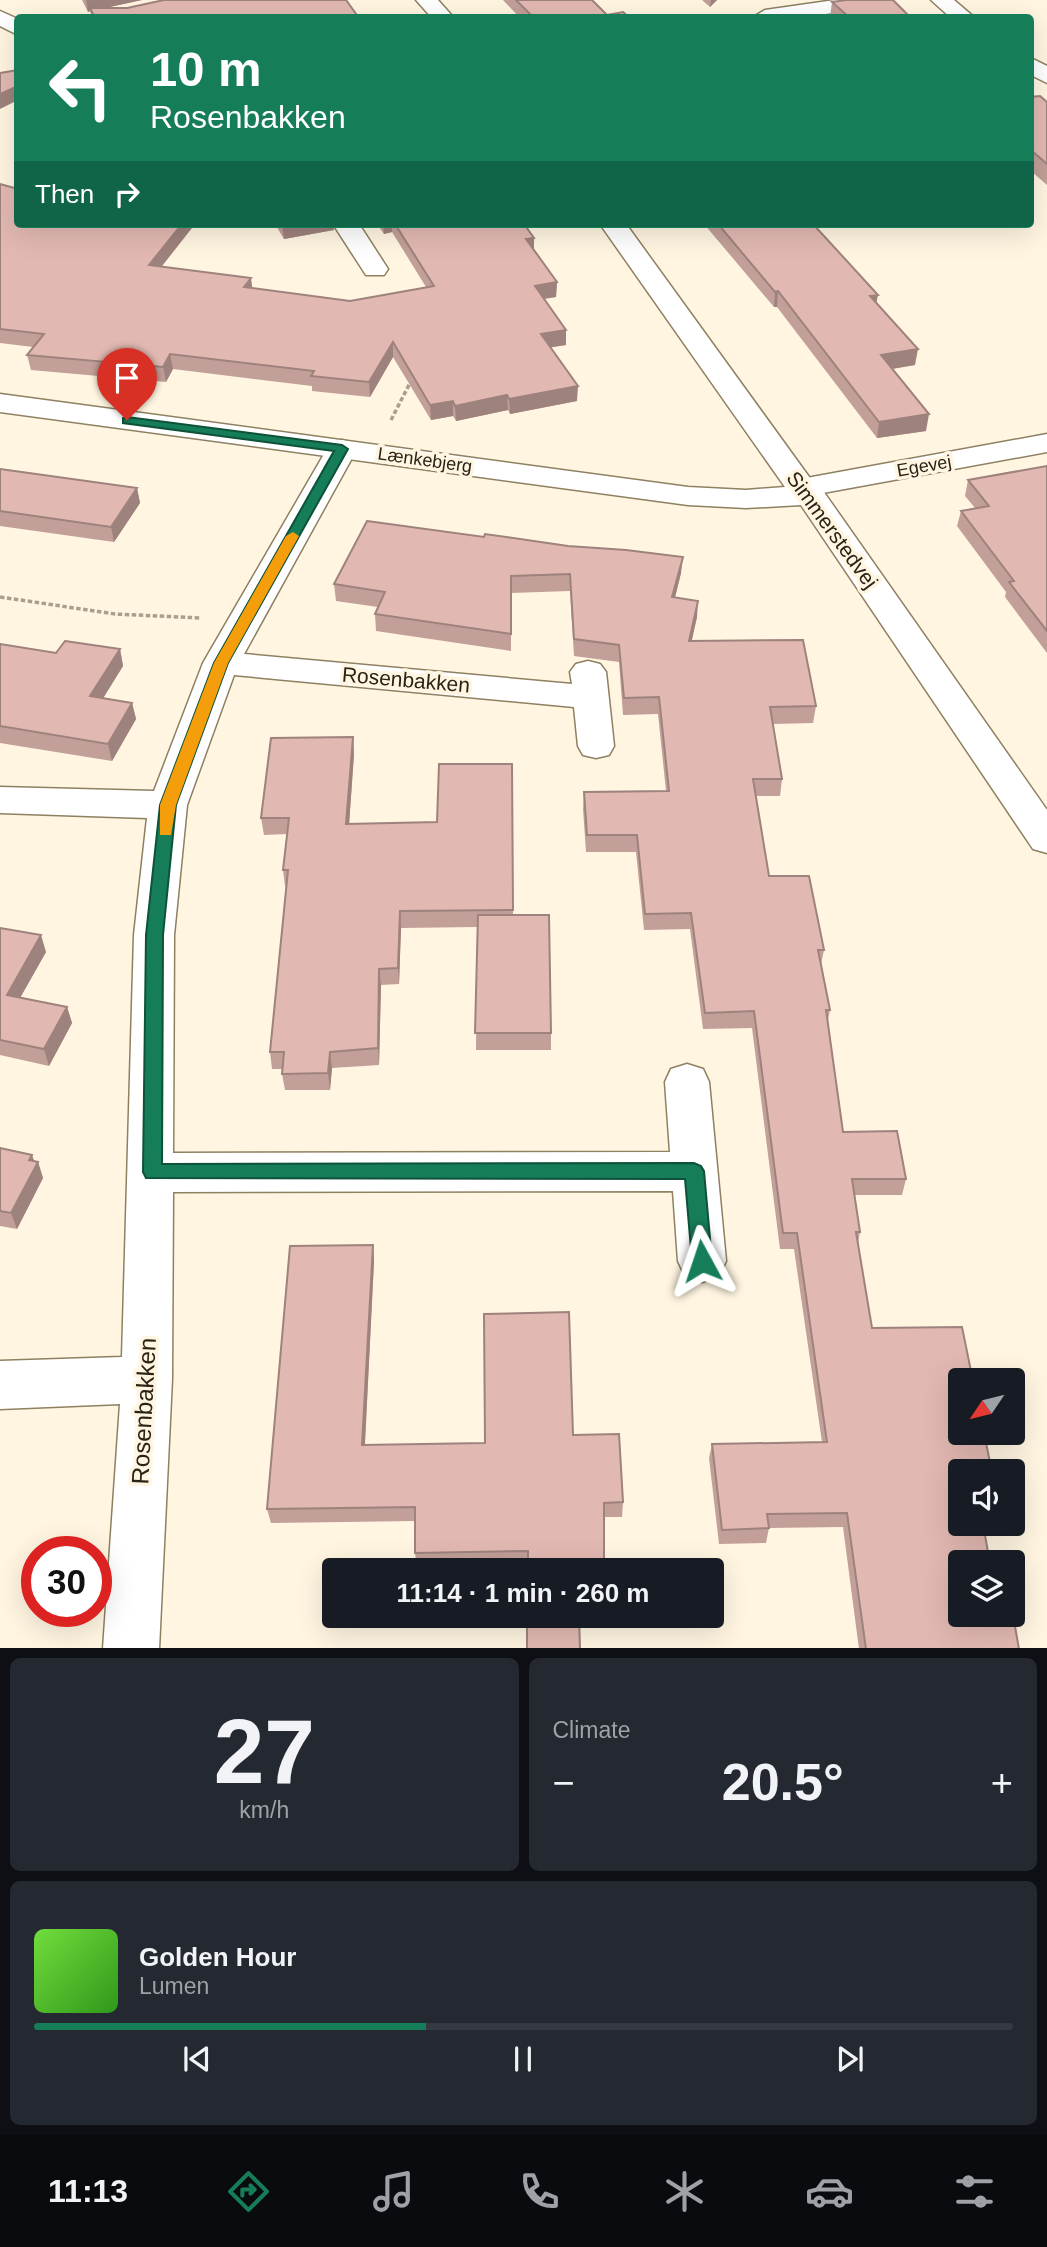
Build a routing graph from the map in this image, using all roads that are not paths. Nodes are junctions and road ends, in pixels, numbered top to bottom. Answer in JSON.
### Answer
{"nodes":[{"id":1,"x":426,"y":0,"type":"edge"},
{"id":2,"x":745,"y":0,"type":"edge"},
{"id":3,"x":879,"y":0,"type":"edge"},
{"id":4,"x":941,"y":0,"type":"edge"},
{"id":5,"x":440,"y":14,"type":"edge"},
{"id":6,"x":762,"y":14,"type":"edge"},
{"id":7,"x":786,"y":14,"type":"edge"},
{"id":8,"x":960,"y":14,"type":"edge"},
{"id":9,"x":0,"y":17,"type":"edge"},
{"id":10,"x":14,"y":28,"type":"edge"},
{"id":11,"x":349,"y":228,"type":"edge"},
{"id":12,"x":616,"y":228,"type":"edge"},
{"id":13,"x":375,"y":269,"type":"dead end"},
{"id":14,"x":0,"y":403,"type":"edge"},
{"id":15,"x":1047,"y":443,"type":"edge"},
{"id":16,"x":358,"y":451,"type":"junction"},
{"id":17,"x":806,"y":492,"type":"junction"},
{"id":18,"x":221,"y":663,"type":"junction"},
{"id":19,"x":596,"y":746,"type":"dead end"},
{"id":20,"x":0,"y":800,"type":"edge"},
{"id":21,"x":168,"y":805,"type":"junction"},
{"id":22,"x":1047,"y":839,"type":"edge"},
{"id":23,"x":687,"y":1082,"type":"dead end"},
{"id":24,"x":694,"y":1171,"type":"junction"},
{"id":25,"x":152,"y":1172,"type":"junction"},
{"id":26,"x":702,"y":1261,"type":"dead end"},
{"id":27,"x":147,"y":1379,"type":"junction"},
{"id":28,"x":0,"y":1385,"type":"edge"},
{"id":29,"x":131,"y":1648,"type":"edge"}],
"edges":[{"from":1,"to":5,"type":"street"},
{"from":2,"to":6,"type":"street"},
{"from":3,"to":7,"type":"street"},
{"from":4,"to":8,"type":"street"},
{"from":9,"to":10,"type":"street"},
{"from":11,"to":13,"type":"street"},
{"from":12,"to":17,"type":"street","name":"Simmerstedvej"},
{"from":14,"to":16,"type":"street","name":"Lænkebjerg"},
{"from":15,"to":17,"type":"street","name":"Egevej"},
{"from":16,"to":17,"type":"street","name":"Lænkebjerg"},
{"from":16,"to":18,"type":"street","name":"Rosenbakken"},
{"from":17,"to":22,"type":"street","name":"Simmerstedvej"},
{"from":18,"to":19,"type":"street","name":"Rosenbakken"},
{"from":18,"to":21,"type":"street","name":"Rosenbakken"},
{"from":20,"to":21,"type":"street"},
{"from":21,"to":25,"type":"street","name":"Rosenbakken"},
{"from":23,"to":24,"type":"street"},
{"from":24,"to":25,"type":"street"},
{"from":24,"to":26,"type":"street"},
{"from":25,"to":27,"type":"street","name":"Rosenbakken"},
{"from":27,"to":28,"type":"street"},
{"from":27,"to":29,"type":"street","name":"Rosenbakken"}]}
